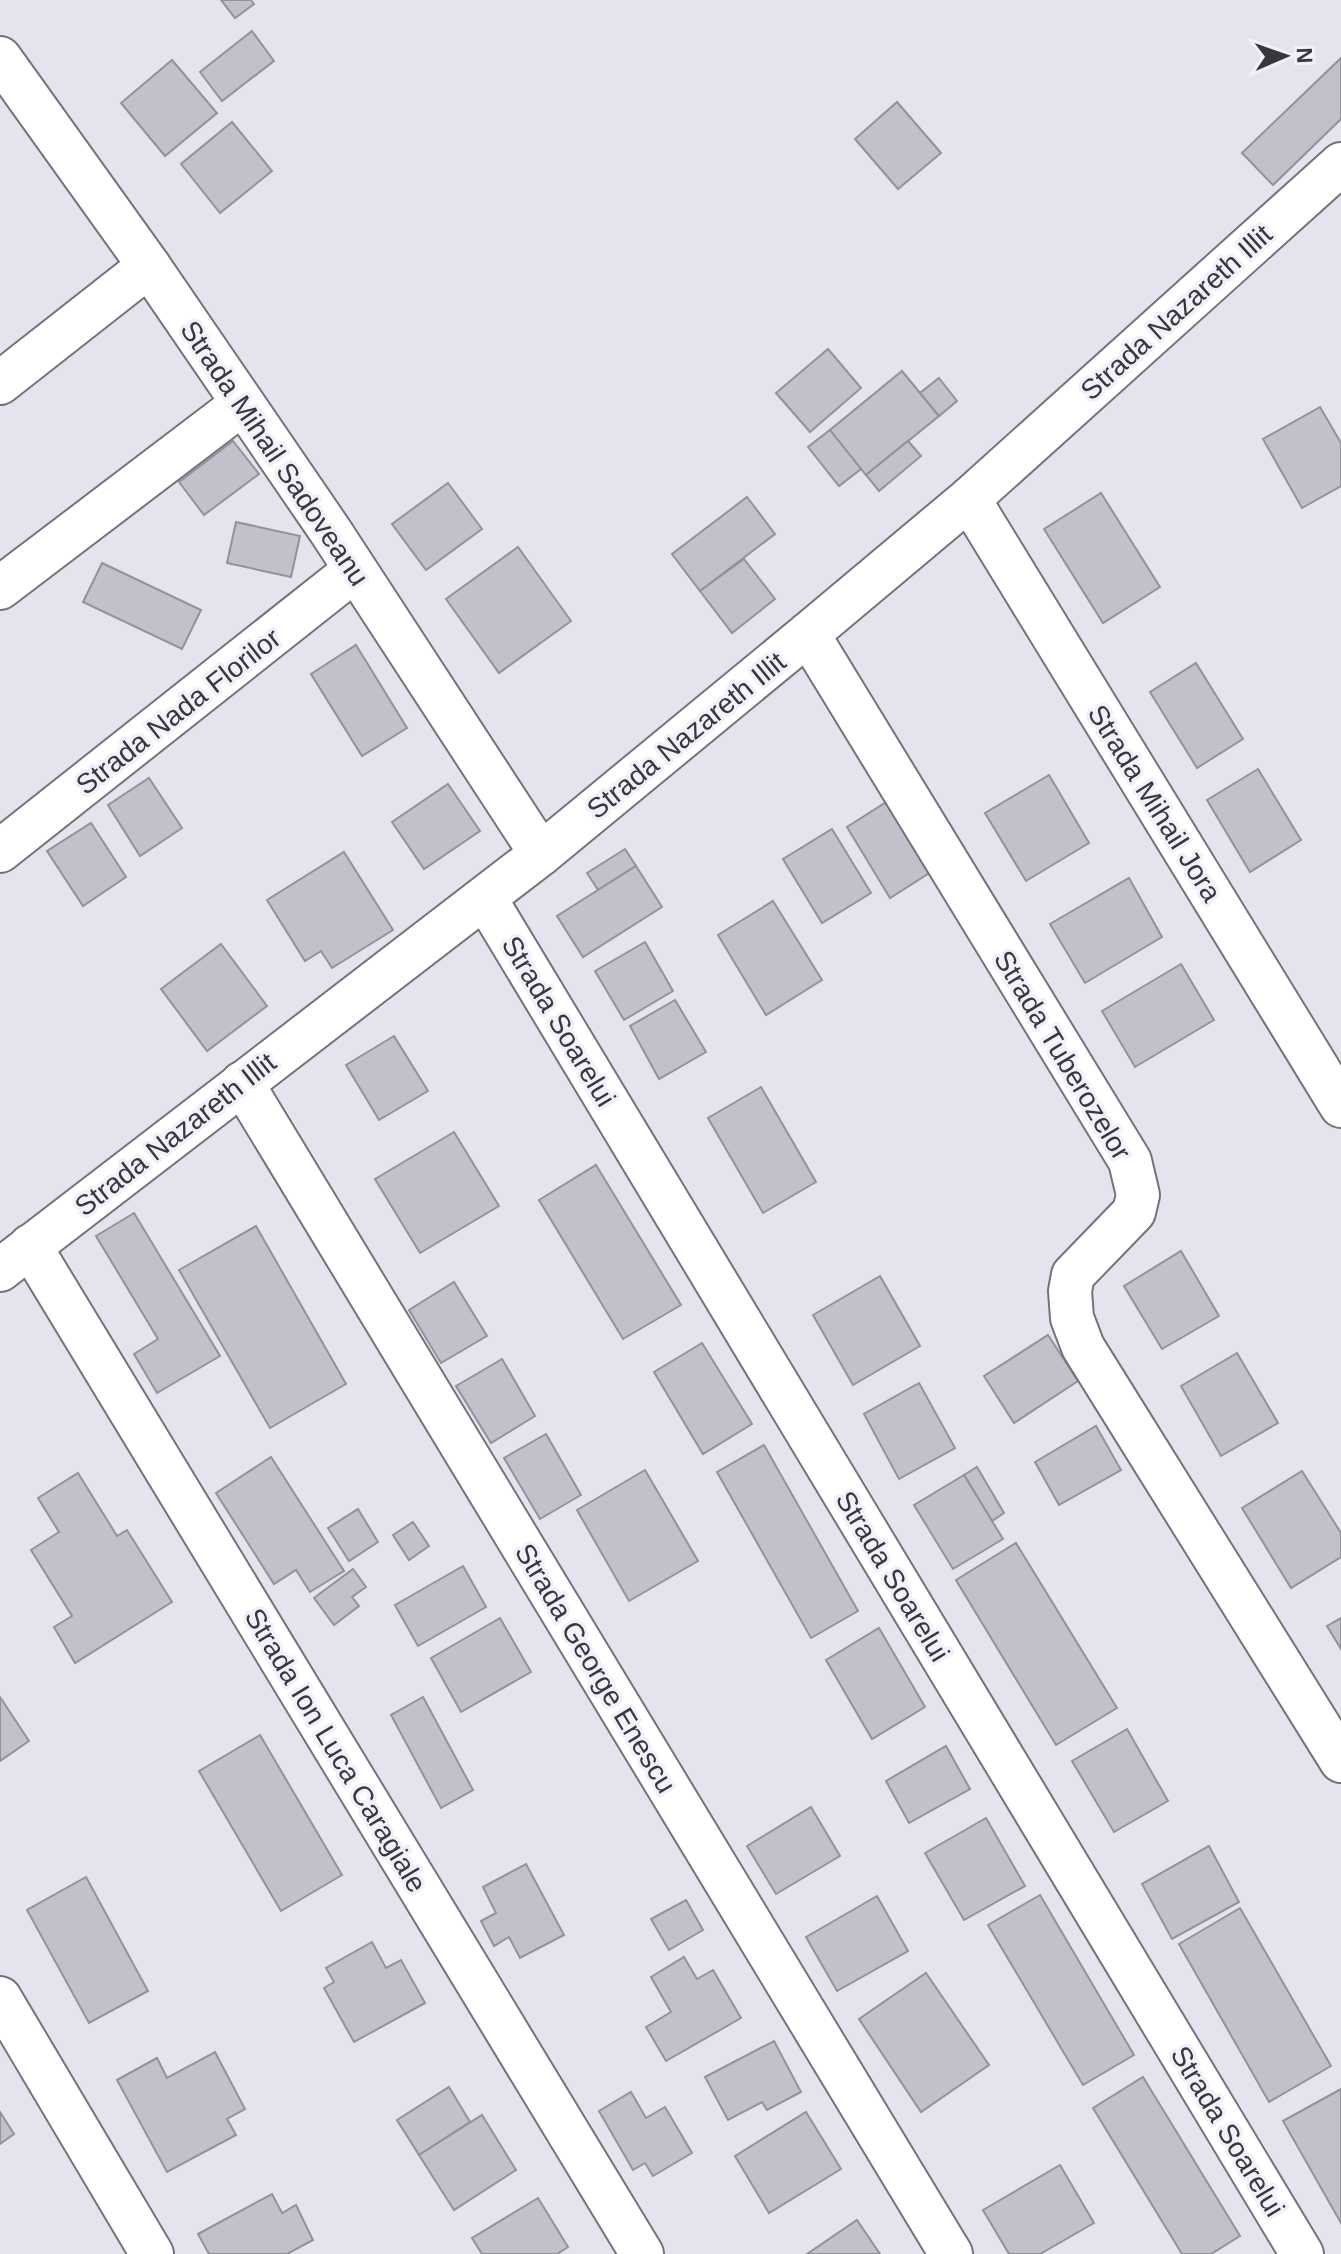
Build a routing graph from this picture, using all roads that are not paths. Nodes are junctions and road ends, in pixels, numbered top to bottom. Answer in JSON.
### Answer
{"nodes":[{"id":1,"x":0,"y":58,"type":"edge"},
{"id":2,"x":1339,"y":172,"type":"edge"},
{"id":3,"x":149,"y":266,"type":"junction"},
{"id":4,"x":0,"y":383,"type":"edge"},
{"id":5,"x":242,"y":404,"type":"junction"},
{"id":6,"x":969,"y":499,"type":"junction"},
{"id":7,"x":355,"y":570,"type":"junction"},
{"id":8,"x":0,"y":588,"type":"edge"},
{"id":9,"x":808,"y":634,"type":"junction"},
{"id":10,"x":0,"y":851,"type":"edge"},
{"id":11,"x":541,"y":854,"type":"junction"},
{"id":12,"x":485,"y":898,"type":"junction"},
{"id":13,"x":242,"y":1083,"type":"junction"},
{"id":14,"x":1341,"y":1106,"type":"edge"},
{"id":15,"x":15,"y":1258,"type":"edge"},
{"id":16,"x":1341,"y":1761,"type":"edge"},
{"id":17,"x":0,"y":1998,"type":"edge"},
{"id":18,"x":152,"y":2254,"type":"edge"},
{"id":19,"x":642,"y":2254,"type":"edge"},
{"id":20,"x":951,"y":2254,"type":"edge"},
{"id":21,"x":1302,"y":2254,"type":"edge"}],
"edges":[{"from":1,"to":3,"type":"street","name":"Strada Mihail Sadoveanu"},
{"from":2,"to":6,"type":"street","name":"Strada Nazareth Illit"},
{"from":3,"to":4,"type":"street"},
{"from":3,"to":5,"type":"street","name":"Strada Mihail Sadoveanu"},
{"from":5,"to":7,"type":"street","name":"Strada Mihail Sadoveanu"},
{"from":5,"to":8,"type":"street"},
{"from":6,"to":9,"type":"street","name":"Strada Nazareth Illit"},
{"from":6,"to":14,"type":"street","name":"Strada Mihail Jora"},
{"from":7,"to":10,"type":"street","name":"Strada Nada Florilor"},
{"from":7,"to":11,"type":"street","name":"Strada Mihail Sadoveanu"},
{"from":9,"to":11,"type":"street","name":"Strada Nazareth Illit"},
{"from":9,"to":16,"type":"street","name":"Strada Tuberozelor"},
{"from":11,"to":12,"type":"street","name":"Strada Nazareth Illit"},
{"from":12,"to":13,"type":"street","name":"Strada Nazareth Illit"},
{"from":12,"to":21,"type":"street","name":"Strada Soarelui"},
{"from":13,"to":15,"type":"street","name":"Strada Nazareth Illit"},
{"from":13,"to":20,"type":"street","name":"Strada George Enescu"},
{"from":15,"to":19,"type":"street","name":"Strada Ion Luca Caragiale"},
{"from":17,"to":18,"type":"street"}]}
